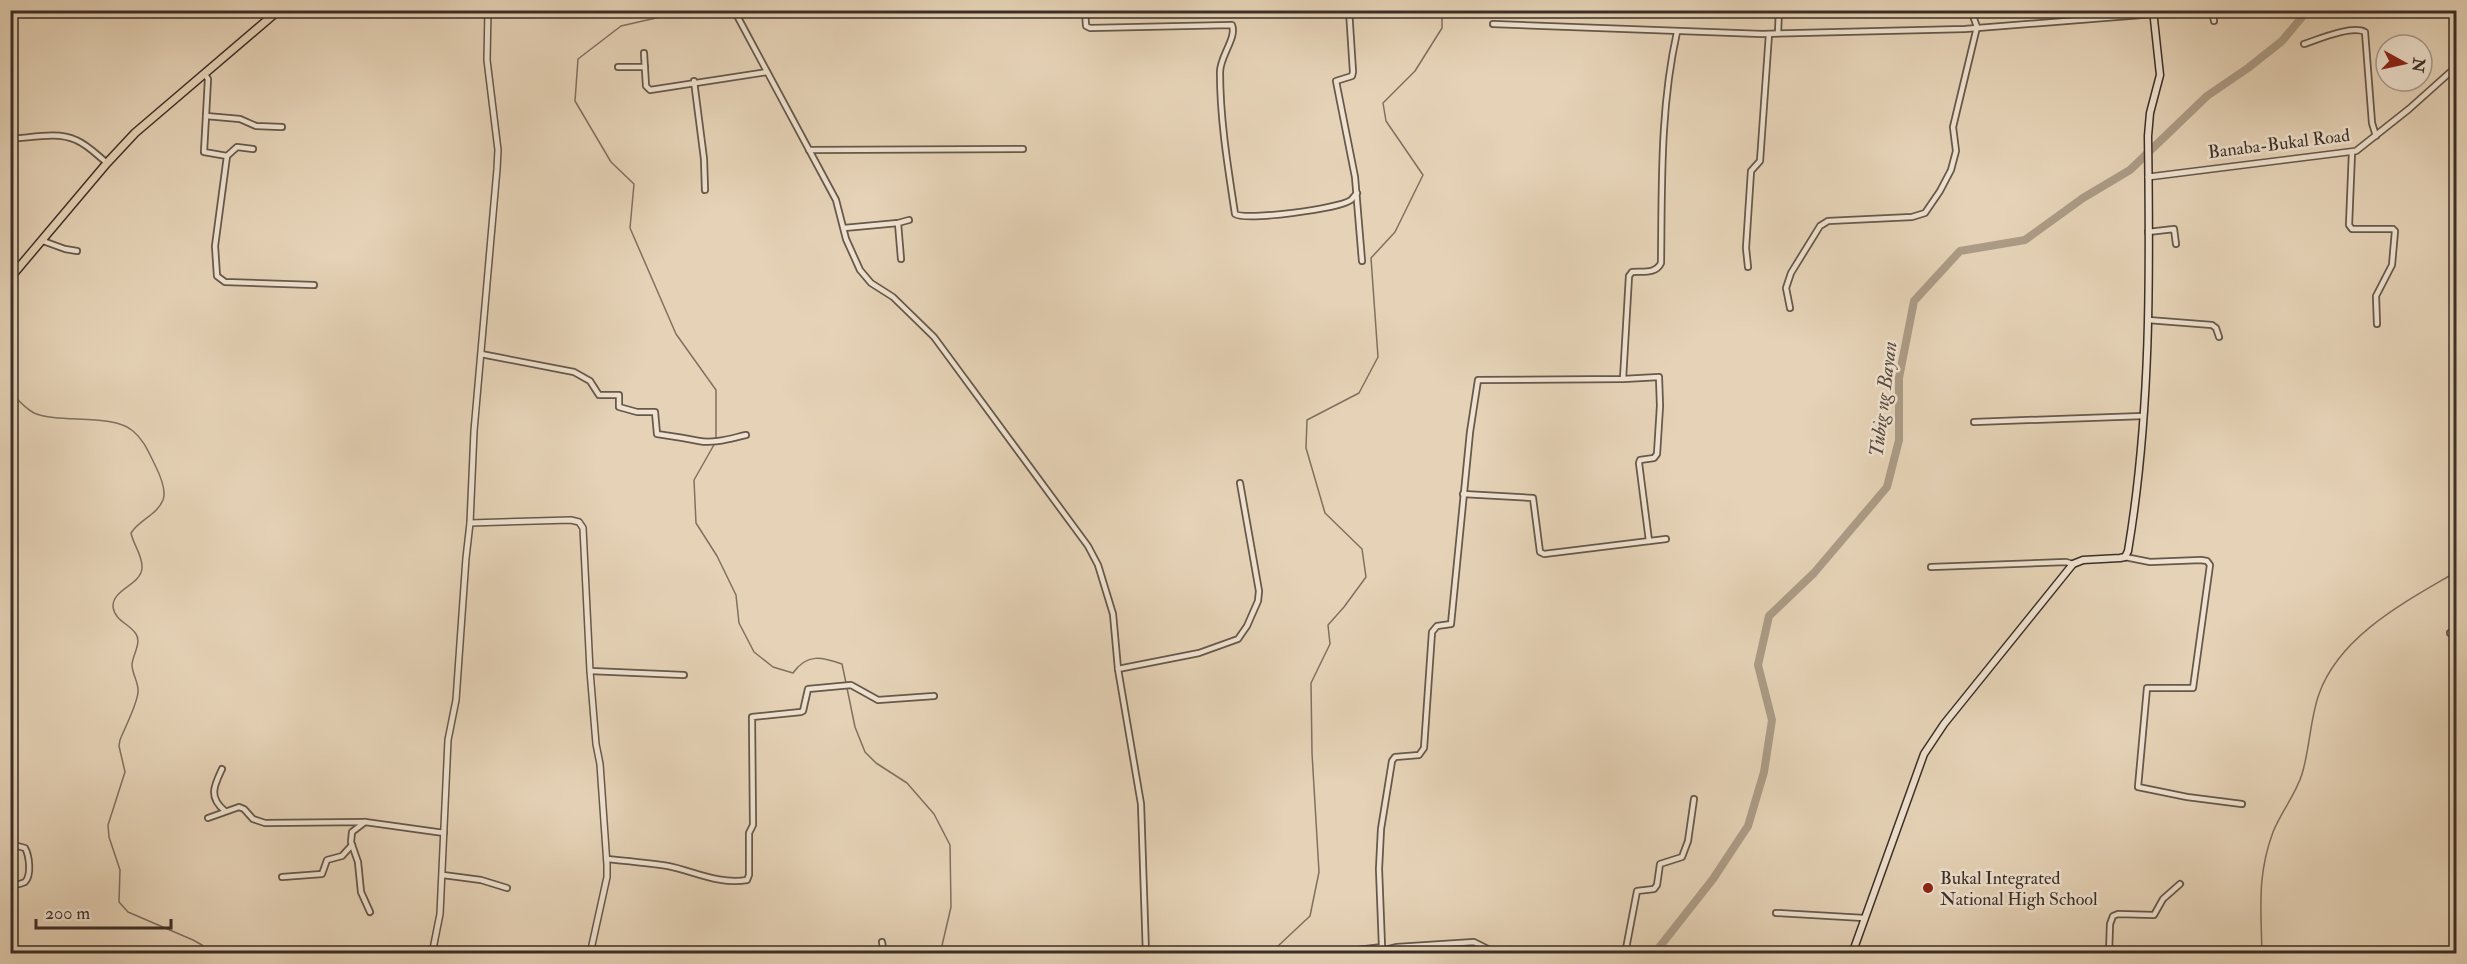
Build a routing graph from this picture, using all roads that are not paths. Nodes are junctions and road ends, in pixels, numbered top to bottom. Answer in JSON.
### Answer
{"nodes":[{"id":1,"x":279,"y":10,"type":"edge"},
{"id":2,"x":488,"y":10,"type":"edge"},
{"id":3,"x":734,"y":10,"type":"edge"},
{"id":4,"x":1085,"y":10,"type":"edge"},
{"id":5,"x":1349,"y":10,"type":"edge"},
{"id":6,"x":1779,"y":10,"type":"edge"},
{"id":7,"x":1971,"y":10,"type":"edge"},
{"id":8,"x":2212,"y":10,"type":"edge"},
{"id":9,"x":2153,"y":12,"type":"edge"},
{"id":10,"x":2214,"y":21,"type":"dead end"},
{"id":11,"x":1493,"y":24,"type":"dead end"},
{"id":12,"x":1977,"y":27,"type":"junction"},
{"id":13,"x":1677,"y":32,"type":"junction"},
{"id":14,"x":1778,"y":33,"type":"junction"},
{"id":15,"x":1768,"y":34,"type":"junction"},
{"id":16,"x":2304,"y":44,"type":"dead end"},
{"id":17,"x":644,"y":53,"type":"dead end"},
{"id":18,"x":618,"y":67,"type":"dead end"},
{"id":19,"x":2457,"y":67,"type":"edge"},
{"id":20,"x":645,"y":68,"type":"junction"},
{"id":21,"x":767,"y":72,"type":"junction"},
{"id":22,"x":204,"y":73,"type":"junction"},
{"id":23,"x":694,"y":81,"type":"junction"},
{"id":24,"x":206,"y":116,"type":"junction"},
{"id":25,"x":282,"y":127,"type":"dead end"},
{"id":26,"x":2376,"y":136,"type":"junction"},
{"id":27,"x":10,"y":139,"type":"edge"},
{"id":28,"x":253,"y":149,"type":"dead end"},
{"id":29,"x":1023,"y":149,"type":"dead end"},
{"id":30,"x":809,"y":150,"type":"junction"},
{"id":31,"x":2352,"y":152,"type":"junction"},
{"id":32,"x":227,"y":156,"type":"junction"},
{"id":33,"x":107,"y":163,"type":"junction"},
{"id":34,"x":2148,"y":177,"type":"junction"},
{"id":35,"x":705,"y":190,"type":"dead end"},
{"id":36,"x":1357,"y":193,"type":"junction"},
{"id":37,"x":909,"y":220,"type":"dead end"},
{"id":38,"x":898,"y":223,"type":"junction"},
{"id":39,"x":844,"y":228,"type":"junction"},
{"id":40,"x":2148,"y":232,"type":"junction"},
{"id":41,"x":44,"y":241,"type":"junction"},
{"id":42,"x":2176,"y":244,"type":"dead end"},
{"id":43,"x":77,"y":251,"type":"dead end"},
{"id":44,"x":901,"y":259,"type":"dead end"},
{"id":45,"x":1362,"y":261,"type":"dead end"},
{"id":46,"x":1748,"y":267,"type":"dead end"},
{"id":47,"x":10,"y":278,"type":"edge"},
{"id":48,"x":314,"y":285,"type":"dead end"},
{"id":49,"x":1790,"y":308,"type":"dead end"},
{"id":50,"x":2148,"y":320,"type":"junction"},
{"id":51,"x":2377,"y":324,"type":"dead end"},
{"id":52,"x":2219,"y":337,"type":"dead end"},
{"id":53,"x":481,"y":354,"type":"junction"},
{"id":54,"x":1623,"y":379,"type":"junction"},
{"id":55,"x":2144,"y":416,"type":"junction"},
{"id":56,"x":1974,"y":422,"type":"dead end"},
{"id":57,"x":746,"y":435,"type":"dead end"},
{"id":58,"x":1240,"y":483,"type":"dead end"},
{"id":59,"x":1463,"y":494,"type":"junction"},
{"id":60,"x":470,"y":523,"type":"junction"},
{"id":61,"x":1666,"y":539,"type":"dead end"},
{"id":62,"x":1649,"y":541,"type":"junction"},
{"id":63,"x":2125,"y":556,"type":"junction"},
{"id":64,"x":2073,"y":564,"type":"junction"},
{"id":65,"x":1931,"y":567,"type":"dead end"},
{"id":66,"x":2457,"y":632,"type":"edge"},
{"id":67,"x":2450,"y":633,"type":"dead end"},
{"id":68,"x":1118,"y":669,"type":"junction"},
{"id":69,"x":590,"y":671,"type":"junction"},
{"id":70,"x":684,"y":675,"type":"dead end"},
{"id":71,"x":934,"y":696,"type":"dead end"},
{"id":72,"x":222,"y":769,"type":"dead end"},
{"id":73,"x":1694,"y":799,"type":"dead end"},
{"id":74,"x":2242,"y":804,"type":"dead end"},
{"id":75,"x":225,"y":811,"type":"junction"},
{"id":76,"x":208,"y":818,"type":"dead end"},
{"id":77,"x":365,"y":822,"type":"junction"},
{"id":78,"x":444,"y":833,"type":"junction"},
{"id":79,"x":10,"y":844,"type":"edge"},
{"id":80,"x":352,"y":845,"type":"junction"},
{"id":81,"x":607,"y":859,"type":"junction"},
{"id":82,"x":442,"y":875,"type":"junction"},
{"id":83,"x":282,"y":877,"type":"dead end"},
{"id":84,"x":2180,"y":884,"type":"dead end"},
{"id":85,"x":10,"y":886,"type":"edge"},
{"id":86,"x":507,"y":888,"type":"dead end"},
{"id":87,"x":370,"y":912,"type":"dead end"},
{"id":88,"x":1776,"y":913,"type":"dead end"},
{"id":89,"x":1864,"y":918,"type":"junction"},
{"id":90,"x":882,"y":942,"type":"dead end"},
{"id":91,"x":1384,"y":950,"type":"edge"},
{"id":92,"x":432,"y":954,"type":"edge"},
{"id":93,"x":590,"y":954,"type":"edge"},
{"id":94,"x":884,"y":954,"type":"edge"},
{"id":95,"x":1146,"y":954,"type":"edge"},
{"id":96,"x":1346,"y":954,"type":"edge"},
{"id":97,"x":1498,"y":954,"type":"edge"},
{"id":98,"x":1625,"y":954,"type":"edge"},
{"id":99,"x":1852,"y":954,"type":"edge"},
{"id":100,"x":2109,"y":954,"type":"edge"}],
"edges":[{"from":1,"to":22,"type":"main road"},
{"from":2,"to":53,"type":"street"},
{"from":3,"to":21,"type":"street"},
{"from":4,"to":36,"type":"street"},
{"from":5,"to":36,"type":"street"},
{"from":6,"to":14,"type":"street"},
{"from":7,"to":12,"type":"street"},
{"from":8,"to":10,"type":"street"},
{"from":9,"to":12,"type":"street"},
{"from":9,"to":34,"type":"main road"},
{"from":11,"to":13,"type":"street"},
{"from":12,"to":14,"type":"street"},
{"from":12,"to":49,"type":"street"},
{"from":13,"to":15,"type":"street"},
{"from":13,"to":54,"type":"street"},
{"from":14,"to":15,"type":"street"},
{"from":15,"to":46,"type":"street"},
{"from":16,"to":26,"type":"street"},
{"from":17,"to":20,"type":"street"},
{"from":18,"to":20,"type":"street"},
{"from":19,"to":26,"type":"street","name":"Banaba-Bukal Road"},
{"from":20,"to":23,"type":"street"},
{"from":21,"to":23,"type":"street"},
{"from":21,"to":30,"type":"street"},
{"from":22,"to":24,"type":"street"},
{"from":22,"to":33,"type":"main road"},
{"from":23,"to":35,"type":"street"},
{"from":24,"to":25,"type":"street"},
{"from":24,"to":32,"type":"street"},
{"from":26,"to":31,"type":"street","name":"Banaba-Bukal Road"},
{"from":27,"to":33,"type":"street"},
{"from":28,"to":32,"type":"street"},
{"from":29,"to":30,"type":"street"},
{"from":30,"to":39,"type":"street"},
{"from":31,"to":34,"type":"street","name":"Banaba-Bukal Road"},
{"from":31,"to":51,"type":"street"},
{"from":32,"to":48,"type":"street"},
{"from":33,"to":41,"type":"main road"},
{"from":34,"to":40,"type":"main road"},
{"from":36,"to":45,"type":"street"},
{"from":37,"to":38,"type":"street"},
{"from":38,"to":39,"type":"street"},
{"from":38,"to":44,"type":"street"},
{"from":39,"to":68,"type":"street"},
{"from":40,"to":42,"type":"street"},
{"from":40,"to":50,"type":"main road"},
{"from":41,"to":43,"type":"street"},
{"from":41,"to":47,"type":"main road"},
{"from":50,"to":52,"type":"street"},
{"from":50,"to":55,"type":"main road"},
{"from":53,"to":57,"type":"street"},
{"from":53,"to":60,"type":"street"},
{"from":54,"to":59,"type":"street"},
{"from":54,"to":62,"type":"street"},
{"from":55,"to":56,"type":"street"},
{"from":55,"to":63,"type":"main road"},
{"from":58,"to":68,"type":"street"},
{"from":59,"to":62,"type":"street"},
{"from":59,"to":91,"type":"street"},
{"from":60,"to":69,"type":"street"},
{"from":60,"to":78,"type":"street"},
{"from":61,"to":62,"type":"street"},
{"from":63,"to":64,"type":"main road"},
{"from":63,"to":74,"type":"street"},
{"from":64,"to":65,"type":"street"},
{"from":64,"to":89,"type":"main road"},
{"from":66,"to":67,"type":"street"},
{"from":68,"to":95,"type":"street"},
{"from":69,"to":70,"type":"street"},
{"from":69,"to":81,"type":"street"},
{"from":71,"to":81,"type":"street"},
{"from":72,"to":75,"type":"street"},
{"from":73,"to":98,"type":"street"},
{"from":75,"to":76,"type":"street"},
{"from":75,"to":77,"type":"street"},
{"from":77,"to":78,"type":"street"},
{"from":77,"to":80,"type":"street"},
{"from":78,"to":82,"type":"street"},
{"from":79,"to":85,"type":"street"},
{"from":80,"to":83,"type":"street"},
{"from":80,"to":87,"type":"street"},
{"from":81,"to":93,"type":"street"},
{"from":82,"to":86,"type":"street"},
{"from":82,"to":92,"type":"street"},
{"from":84,"to":100,"type":"street"},
{"from":88,"to":89,"type":"street"},
{"from":89,"to":99,"type":"main road"},
{"from":90,"to":94,"type":"street"},
{"from":91,"to":96,"type":"street"},
{"from":91,"to":97,"type":"street"}]}
